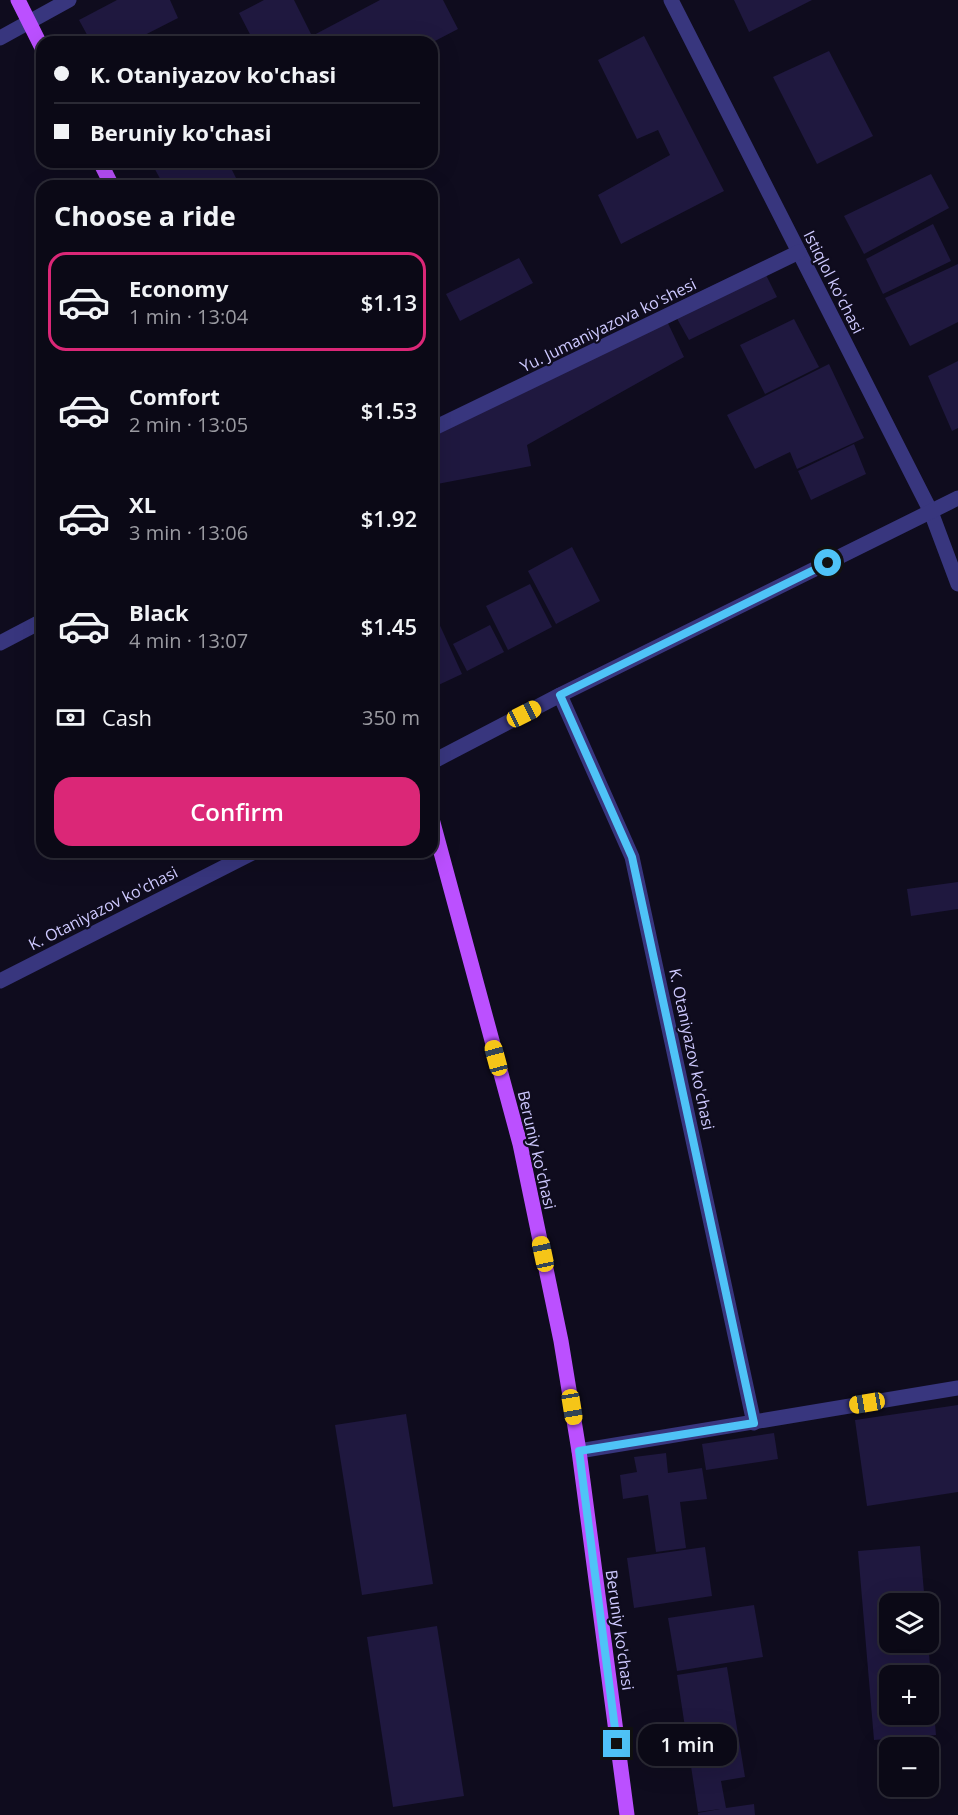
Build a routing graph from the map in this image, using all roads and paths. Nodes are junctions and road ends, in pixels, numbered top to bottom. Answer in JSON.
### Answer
{"nodes":[{"id":1,"x":18,"y":0,"type":"edge"},
{"id":2,"x":69,"y":0,"type":"edge"},
{"id":3,"x":671,"y":0,"type":"edge"},
{"id":4,"x":29,"y":22,"type":"junction"},
{"id":5,"x":36,"y":36,"type":"edge"},
{"id":6,"x":0,"y":38,"type":"edge"},
{"id":7,"x":799,"y":252,"type":"junction"},
{"id":8,"x":438,"y":426,"type":"edge"},
{"id":9,"x":958,"y":498,"type":"edge"},
{"id":10,"x":931,"y":512,"type":"junction"},
{"id":11,"x":958,"y":584,"type":"edge"},
{"id":12,"x":36,"y":623,"type":"edge"},
{"id":13,"x":2,"y":637,"type":"edge"},
{"id":14,"x":560,"y":695,"type":"junction"},
{"id":15,"x":438,"y":759,"type":"edge"},
{"id":16,"x":438,"y":841,"type":"edge"},
{"id":17,"x":242,"y":858,"type":"edge"},
{"id":18,"x":0,"y":981,"type":"edge"},
{"id":19,"x":958,"y":1388,"type":"edge"},
{"id":20,"x":754,"y":1423,"type":"junction"},
{"id":21,"x":579,"y":1451,"type":"junction"},
{"id":22,"x":627,"y":1815,"type":"edge"}],
"edges":[{"from":1,"to":4,"type":"main road"},
{"from":2,"to":4,"type":"street"},
{"from":3,"to":7,"type":"street","name":"Istiqlol ko'chasi"},
{"from":4,"to":5,"type":"main road"},
{"from":4,"to":6,"type":"street"},
{"from":7,"to":8,"type":"street","name":"Yu. Jumaniyazova ko'shesi"},
{"from":7,"to":10,"type":"street","name":"Istiqlol ko'chasi"},
{"from":9,"to":10,"type":"street"},
{"from":10,"to":11,"type":"street","name":"Istiqlol ko'chasi"},
{"from":10,"to":14,"type":"street"},
{"from":12,"to":13,"type":"street"},
{"from":14,"to":15,"type":"street"},
{"from":14,"to":20,"type":"street","name":"K. Otaniyazov ko'chasi"},
{"from":16,"to":21,"type":"main road","name":"Beruniy ko'chasi"},
{"from":17,"to":18,"type":"street","name":"K. Otaniyazov ko'chasi"},
{"from":19,"to":20,"type":"street"},
{"from":20,"to":21,"type":"street"},
{"from":21,"to":22,"type":"main road","name":"Beruniy ko'chasi"}]}
